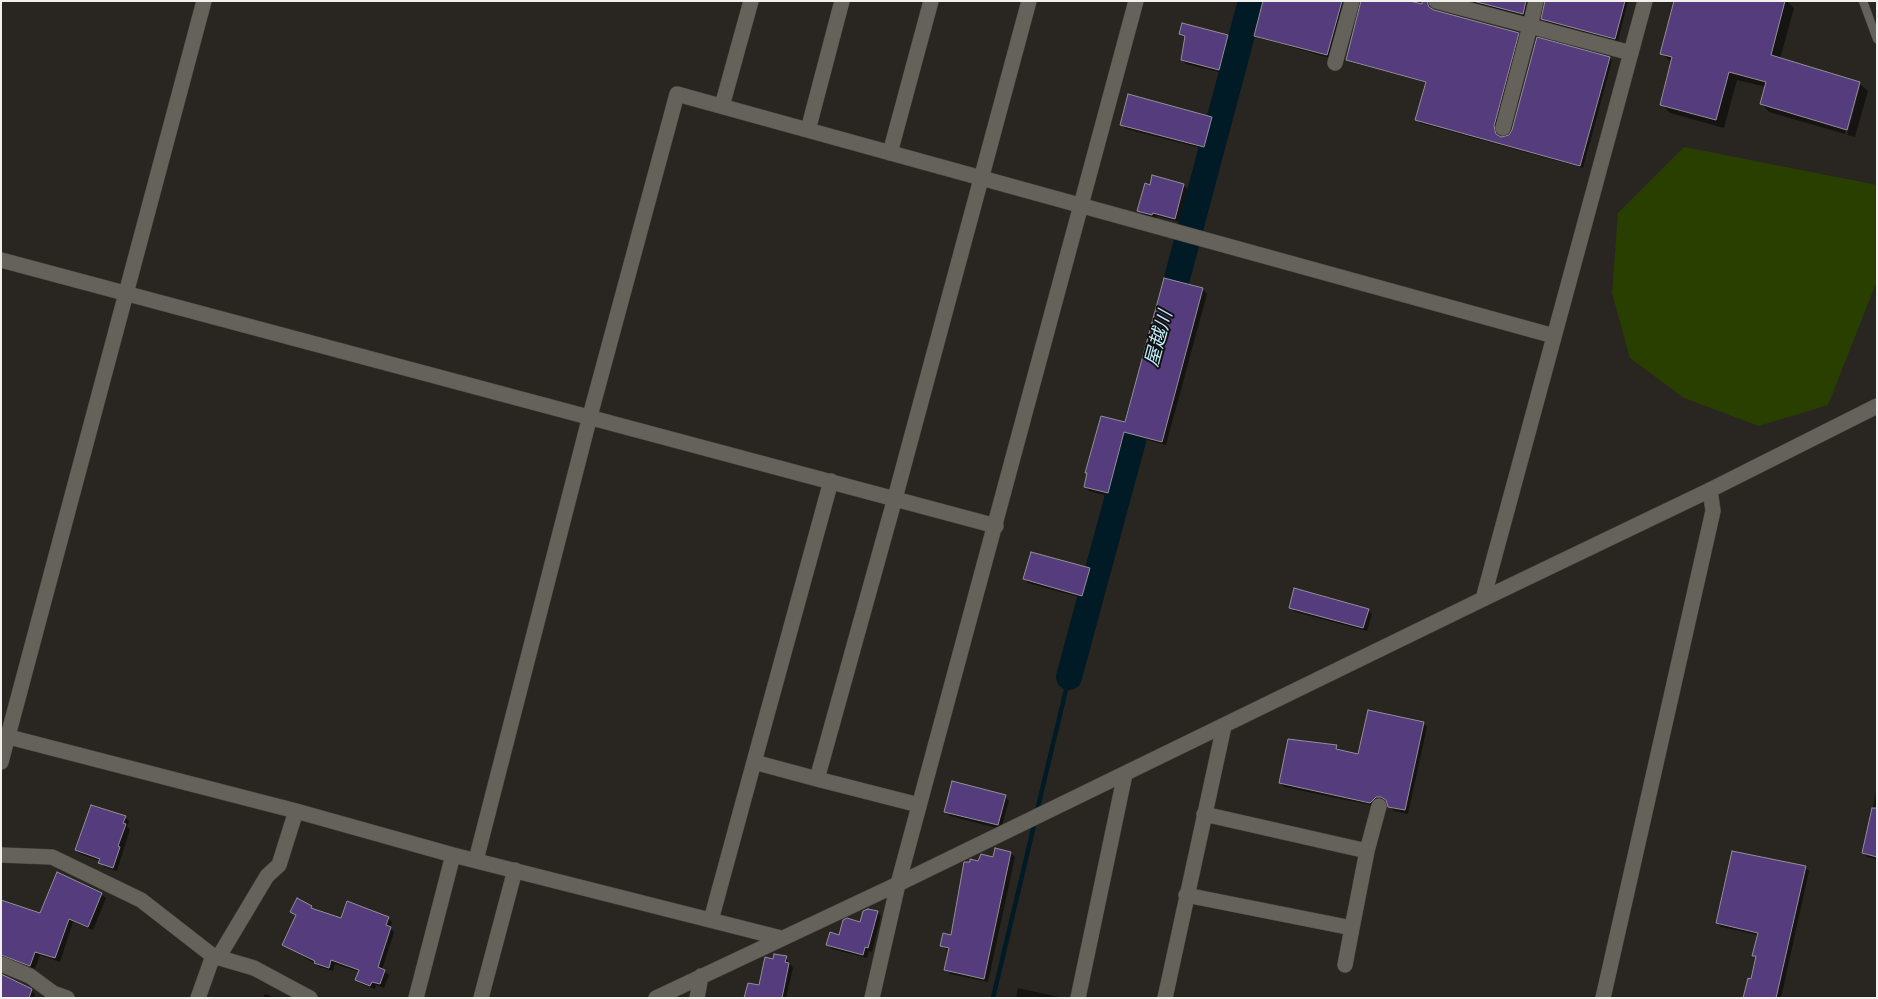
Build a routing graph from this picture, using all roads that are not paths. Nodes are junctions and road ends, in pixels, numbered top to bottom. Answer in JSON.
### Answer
{"nodes":[{"id":1,"x":204,"y":1,"type":"edge"},
{"id":2,"x":751,"y":1,"type":"edge"},
{"id":3,"x":842,"y":1,"type":"edge"},
{"id":4,"x":931,"y":1,"type":"edge"},
{"id":5,"x":1029,"y":1,"type":"edge"},
{"id":6,"x":1136,"y":1,"type":"edge"},
{"id":7,"x":1352,"y":1,"type":"edge"},
{"id":8,"x":1436,"y":1,"type":"edge"},
{"id":9,"x":1536,"y":1,"type":"edge"},
{"id":10,"x":1645,"y":1,"type":"edge"},
{"id":11,"x":1863,"y":1,"type":"edge"},
{"id":12,"x":1530,"y":26,"type":"junction"},
{"id":13,"x":1877,"y":39,"type":"edge"},
{"id":14,"x":1631,"y":53,"type":"junction"},
{"id":15,"x":1336,"y":63,"type":"dead end"},
{"id":16,"x":722,"y":106,"type":"junction"},
{"id":17,"x":1503,"y":128,"type":"dead end"},
{"id":18,"x":808,"y":130,"type":"junction"},
{"id":19,"x":890,"y":152,"type":"junction"},
{"id":20,"x":980,"y":178,"type":"junction"},
{"id":21,"x":1081,"y":206,"type":"junction"},
{"id":22,"x":1,"y":260,"type":"edge"},
{"id":23,"x":126,"y":292,"type":"junction"},
{"id":24,"x":1554,"y":336,"type":"junction"},
{"id":25,"x":1877,"y":406,"type":"edge"},
{"id":26,"x":590,"y":416,"type":"junction"},
{"id":27,"x":831,"y":481,"type":"junction"},
{"id":28,"x":1710,"y":490,"type":"junction"},
{"id":29,"x":895,"y":498,"type":"junction"},
{"id":30,"x":996,"y":526,"type":"junction"},
{"id":31,"x":1483,"y":599,"type":"junction"},
{"id":32,"x":1224,"y":726,"type":"junction"},
{"id":33,"x":9,"y":737,"type":"junction"},
{"id":34,"x":1,"y":762,"type":"edge"},
{"id":35,"x":754,"y":762,"type":"junction"},
{"id":36,"x":1126,"y":774,"type":"junction"},
{"id":37,"x":816,"y":779,"type":"junction"},
{"id":38,"x":919,"y":805,"type":"junction"},
{"id":39,"x":1379,"y":806,"type":"dead end"},
{"id":40,"x":296,"y":811,"type":"junction"},
{"id":41,"x":1204,"y":814,"type":"junction"},
{"id":42,"x":1368,"y":851,"type":"junction"},
{"id":43,"x":1,"y":855,"type":"edge"},
{"id":44,"x":453,"y":855,"type":"junction"},
{"id":45,"x":476,"y":860,"type":"junction"},
{"id":46,"x":515,"y":870,"type":"junction"},
{"id":47,"x":898,"y":884,"type":"junction"},
{"id":48,"x":1186,"y":895,"type":"junction"},
{"id":49,"x":711,"y":920,"type":"junction"},
{"id":50,"x":1352,"y":928,"type":"junction"},
{"id":51,"x":781,"y":938,"type":"junction"},
{"id":52,"x":216,"y":957,"type":"junction"},
{"id":53,"x":1,"y":964,"type":"edge"},
{"id":54,"x":1345,"y":965,"type":"dead end"},
{"id":55,"x":701,"y":976,"type":"junction"},
{"id":56,"x":67,"y":998,"type":"edge"},
{"id":57,"x":198,"y":998,"type":"edge"},
{"id":58,"x":310,"y":998,"type":"edge"},
{"id":59,"x":416,"y":998,"type":"edge"},
{"id":60,"x":481,"y":998,"type":"edge"},
{"id":61,"x":656,"y":998,"type":"edge"},
{"id":62,"x":698,"y":998,"type":"edge"},
{"id":63,"x":872,"y":998,"type":"edge"},
{"id":64,"x":1078,"y":998,"type":"edge"},
{"id":65,"x":1165,"y":998,"type":"edge"},
{"id":66,"x":1603,"y":998,"type":"edge"}],
"edges":[{"from":1,"to":23,"type":"street"},
{"from":2,"to":16,"type":"street"},
{"from":3,"to":18,"type":"street"},
{"from":4,"to":19,"type":"street"},
{"from":5,"to":20,"type":"street"},
{"from":6,"to":21,"type":"street"},
{"from":7,"to":15,"type":"street"},
{"from":8,"to":12,"type":"street"},
{"from":9,"to":12,"type":"street"},
{"from":10,"to":14,"type":"street"},
{"from":11,"to":13,"type":"lane"},
{"from":12,"to":14,"type":"street"},
{"from":12,"to":17,"type":"street"},
{"from":14,"to":24,"type":"street"},
{"from":16,"to":18,"type":"street"},
{"from":16,"to":26,"type":"street"},
{"from":18,"to":19,"type":"street"},
{"from":19,"to":20,"type":"street"},
{"from":20,"to":21,"type":"street"},
{"from":20,"to":29,"type":"street"},
{"from":21,"to":24,"type":"street"},
{"from":21,"to":30,"type":"street"},
{"from":22,"to":23,"type":"street"},
{"from":23,"to":26,"type":"street"},
{"from":23,"to":33,"type":"street"},
{"from":24,"to":31,"type":"street"},
{"from":25,"to":28,"type":"street"},
{"from":26,"to":27,"type":"street"},
{"from":26,"to":45,"type":"street"},
{"from":27,"to":29,"type":"street"},
{"from":27,"to":35,"type":"street"},
{"from":28,"to":31,"type":"street"},
{"from":28,"to":66,"type":"street"},
{"from":29,"to":30,"type":"street"},
{"from":29,"to":37,"type":"street"},
{"from":30,"to":38,"type":"street"},
{"from":31,"to":32,"type":"street"},
{"from":32,"to":36,"type":"street"},
{"from":32,"to":41,"type":"street"},
{"from":33,"to":34,"type":"street"},
{"from":33,"to":40,"type":"street"},
{"from":35,"to":37,"type":"street"},
{"from":35,"to":49,"type":"street"},
{"from":36,"to":47,"type":"street"},
{"from":36,"to":64,"type":"street"},
{"from":37,"to":38,"type":"street"},
{"from":38,"to":47,"type":"street"},
{"from":39,"to":42,"type":"street"},
{"from":40,"to":44,"type":"street"},
{"from":40,"to":52,"type":"street"},
{"from":41,"to":42,"type":"street"},
{"from":41,"to":48,"type":"street"},
{"from":42,"to":50,"type":"street"},
{"from":43,"to":52,"type":"street"},
{"from":44,"to":45,"type":"street"},
{"from":44,"to":59,"type":"street"},
{"from":45,"to":46,"type":"street"},
{"from":46,"to":49,"type":"street"},
{"from":46,"to":60,"type":"street"},
{"from":47,"to":51,"type":"street"},
{"from":47,"to":63,"type":"street"},
{"from":48,"to":50,"type":"street"},
{"from":48,"to":65,"type":"street"},
{"from":49,"to":51,"type":"street"},
{"from":50,"to":54,"type":"street"},
{"from":51,"to":55,"type":"street"},
{"from":52,"to":57,"type":"street"},
{"from":52,"to":58,"type":"street"},
{"from":53,"to":56,"type":"street"},
{"from":55,"to":61,"type":"street"},
{"from":55,"to":62,"type":"street"}]}
